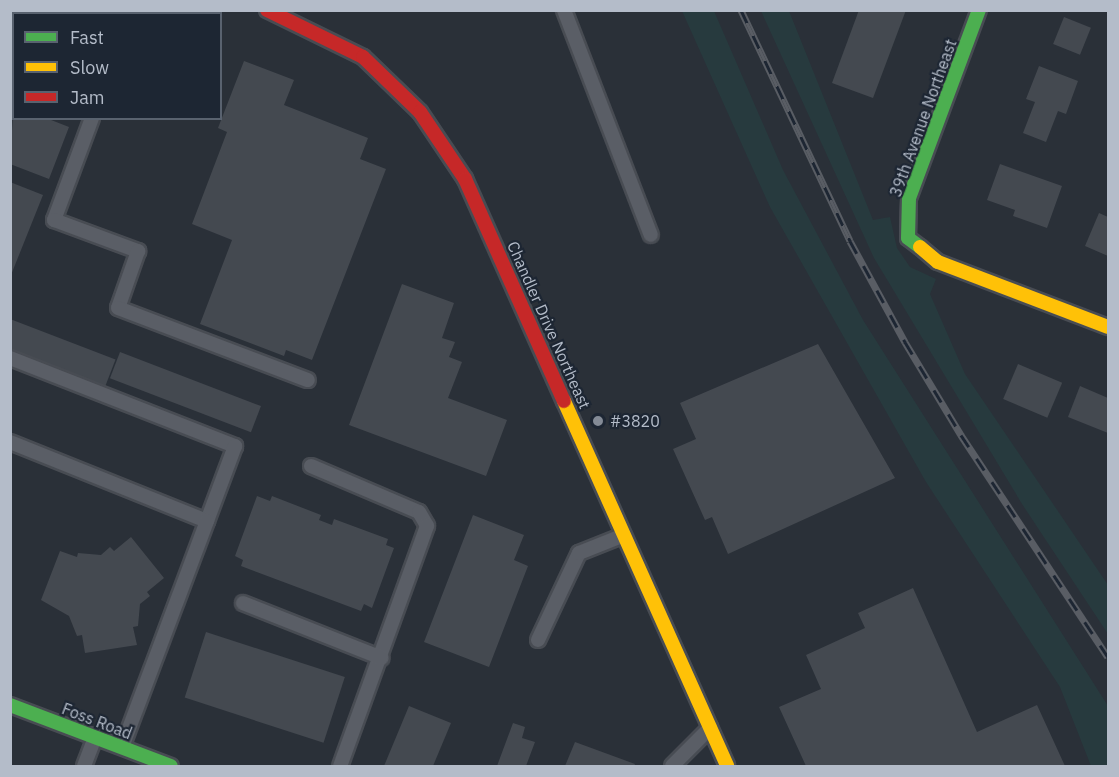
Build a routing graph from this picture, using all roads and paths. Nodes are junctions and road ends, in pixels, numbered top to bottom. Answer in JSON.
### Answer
{"nodes":[{"id":1,"x":267,"y":10,"type":"edge"},
{"id":2,"x":564,"y":10,"type":"edge"},
{"id":3,"x":979,"y":10,"type":"edge"},
{"id":4,"x":91,"y":120,"type":"edge"},
{"id":5,"x":651,"y":236,"type":"dead end"},
{"id":6,"x":1108,"y":327,"type":"edge"},
{"id":7,"x":10,"y":358,"type":"edge"},
{"id":8,"x":308,"y":380,"type":"dead end"},
{"id":9,"x":10,"y":442,"type":"edge"},
{"id":10,"x":311,"y":466,"type":"dead end"},
{"id":11,"x":207,"y":520,"type":"junction"},
{"id":12,"x":624,"y":535,"type":"junction"},
{"id":13,"x":243,"y":603,"type":"dead end"},
{"id":14,"x":538,"y":640,"type":"dead end"},
{"id":15,"x":382,"y":658,"type":"junction"},
{"id":16,"x":10,"y":705,"type":"edge"},
{"id":17,"x":710,"y":728,"type":"junction"},
{"id":18,"x":95,"y":738,"type":"junction"},
{"id":19,"x":122,"y":748,"type":"junction"},
{"id":20,"x":84,"y":766,"type":"edge"},
{"id":21,"x":171,"y":766,"type":"edge"},
{"id":22,"x":340,"y":766,"type":"edge"},
{"id":23,"x":672,"y":766,"type":"edge"},
{"id":24,"x":727,"y":766,"type":"edge"}],
"edges":[{"from":1,"to":12,"type":"street","name":"Chandler Drive Northeast"},
{"from":2,"to":5,"type":"lane"},
{"from":3,"to":6,"type":"street","name":"39th Avenue Northeast"},
{"from":4,"to":8,"type":"lane"},
{"from":7,"to":11,"type":"lane"},
{"from":9,"to":11,"type":"lane"},
{"from":10,"to":15,"type":"lane"},
{"from":11,"to":19,"type":"lane"},
{"from":12,"to":14,"type":"lane"},
{"from":12,"to":17,"type":"street","name":"Chandler Drive Northeast"},
{"from":13,"to":15,"type":"lane"},
{"from":15,"to":22,"type":"lane"},
{"from":16,"to":18,"type":"street","name":"Foss Road"},
{"from":17,"to":23,"type":"lane"},
{"from":17,"to":24,"type":"street","name":"Chandler Drive Northeast"},
{"from":18,"to":19,"type":"street","name":"Foss Road"},
{"from":18,"to":20,"type":"lane"},
{"from":19,"to":21,"type":"street","name":"Foss Road"}]}
